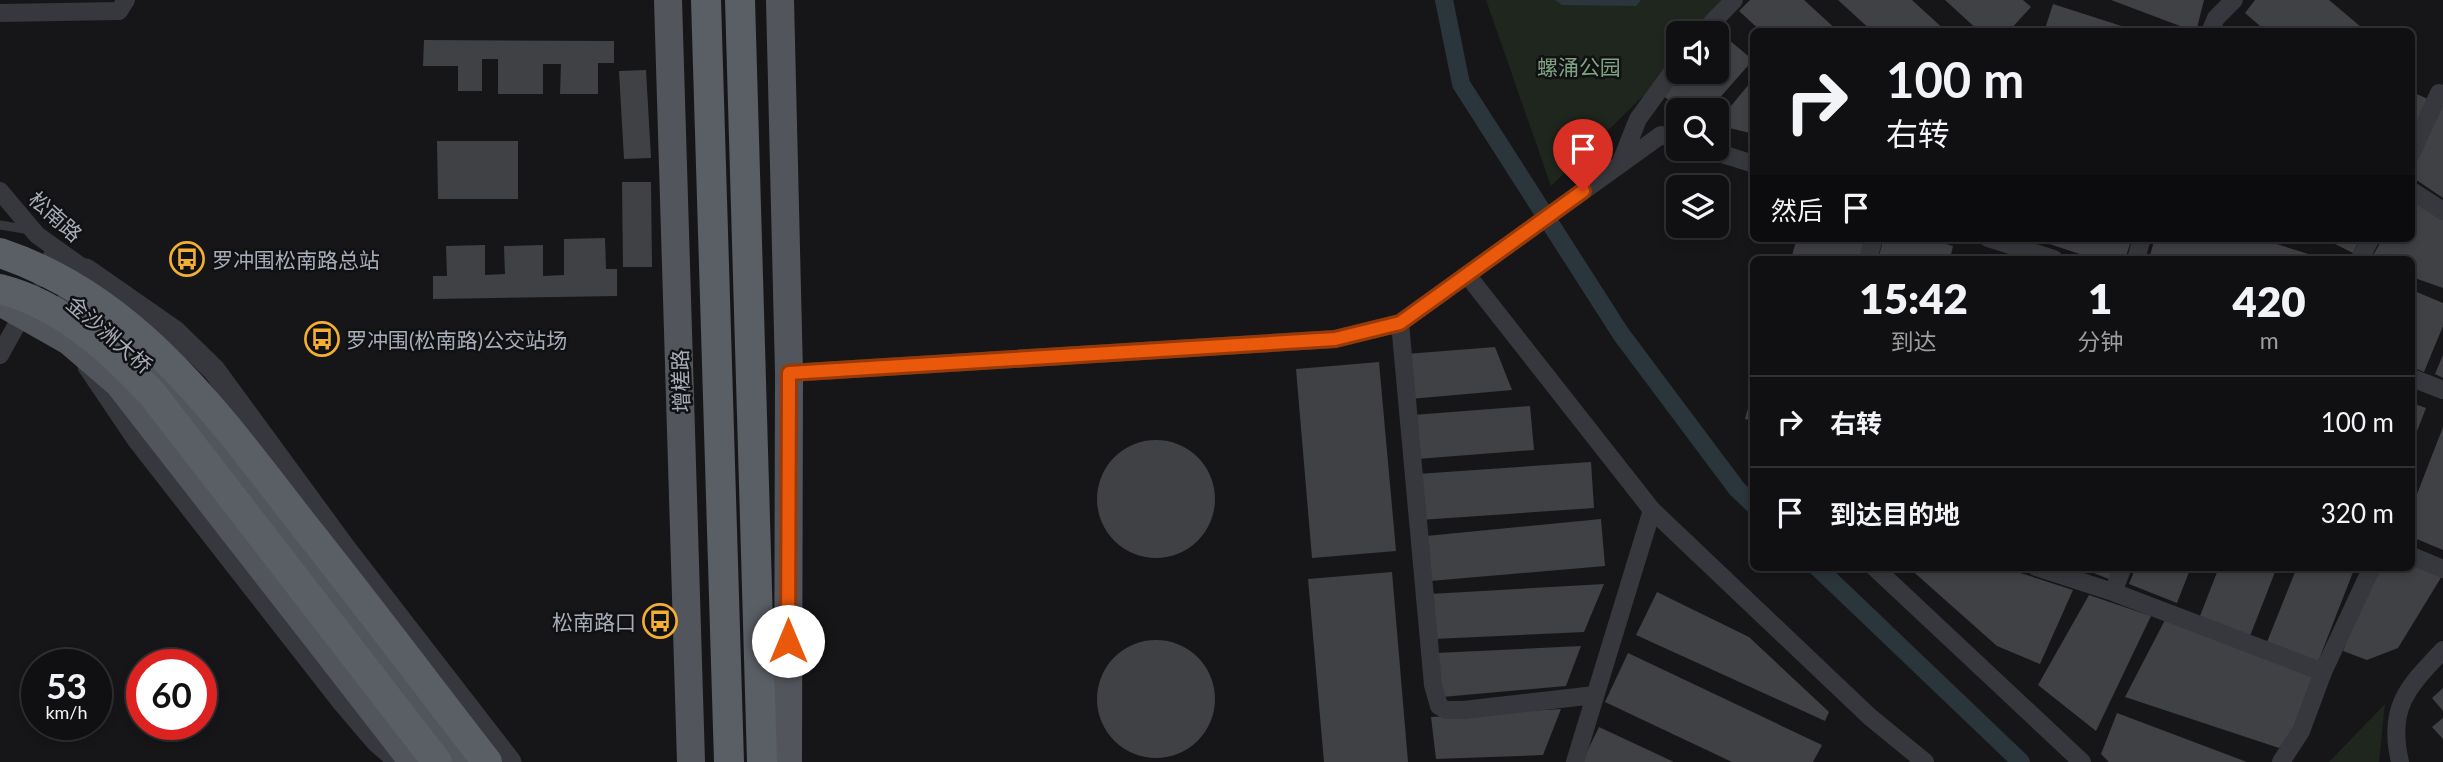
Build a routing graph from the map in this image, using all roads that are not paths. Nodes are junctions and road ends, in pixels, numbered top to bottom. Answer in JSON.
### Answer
{"nodes":[{"id":1,"x":127,"y":0,"type":"edge"},
{"id":2,"x":667,"y":0,"type":"edge"},
{"id":3,"x":706,"y":0,"type":"edge"},
{"id":4,"x":740,"y":0,"type":"edge"},
{"id":5,"x":780,"y":0,"type":"edge"},
{"id":6,"x":1734,"y":0,"type":"edge"},
{"id":7,"x":2234,"y":0,"type":"edge"},
{"id":8,"x":0,"y":13,"type":"edge"},
{"id":9,"x":1714,"y":21,"type":"edge"},
{"id":10,"x":2212,"y":28,"type":"edge"},
{"id":11,"x":1666,"y":80,"type":"edge"},
{"id":12,"x":2439,"y":93,"type":"dead end"},
{"id":13,"x":1666,"y":136,"type":"edge"},
{"id":14,"x":2415,"y":145,"type":"edge"},
{"id":15,"x":1729,"y":156,"type":"edge"},
{"id":16,"x":1750,"y":163,"type":"edge"},
{"id":17,"x":1620,"y":164,"type":"junction"},
{"id":18,"x":0,"y":191,"type":"edge"},
{"id":19,"x":2415,"y":193,"type":"edge"},
{"id":20,"x":2443,"y":211,"type":"edge"},
{"id":21,"x":0,"y":225,"type":"edge"},
{"id":22,"x":32,"y":230,"type":"junction"},
{"id":23,"x":2001,"y":242,"type":"edge"},
{"id":24,"x":55,"y":250,"type":"junction"},
{"id":25,"x":0,"y":253,"type":"edge"},
{"id":26,"x":2045,"y":256,"type":"edge"},
{"id":27,"x":0,"y":265,"type":"edge"},
{"id":28,"x":86,"y":270,"type":"junction"},
{"id":29,"x":1468,"y":276,"type":"junction"},
{"id":30,"x":0,"y":289,"type":"edge"},
{"id":31,"x":0,"y":302,"type":"edge"},
{"id":32,"x":1400,"y":323,"type":"junction"},
{"id":33,"x":0,"y":355,"type":"edge"},
{"id":34,"x":789,"y":373,"type":"junction"},
{"id":35,"x":2415,"y":379,"type":"edge"},
{"id":36,"x":2443,"y":390,"type":"edge"},
{"id":37,"x":287,"y":470,"type":"junction"},
{"id":38,"x":1652,"y":510,"type":"junction"},
{"id":39,"x":210,"y":530,"type":"junction"},
{"id":40,"x":2415,"y":557,"type":"edge"},
{"id":41,"x":2443,"y":569,"type":"edge"},
{"id":42,"x":1878,"y":571,"type":"edge"},
{"id":43,"x":2048,"y":571,"type":"edge"},
{"id":44,"x":2121,"y":571,"type":"edge"},
{"id":45,"x":2370,"y":571,"type":"edge"},
{"id":46,"x":2113,"y":592,"type":"junction"},
{"id":47,"x":2443,"y":650,"type":"edge"},
{"id":48,"x":436,"y":669,"type":"junction"},
{"id":49,"x":2323,"y":672,"type":"junction"},
{"id":50,"x":1595,"y":695,"type":"junction"},
{"id":51,"x":451,"y":759,"type":"edge"},
{"id":52,"x":401,"y":762,"type":"edge"},
{"id":53,"x":413,"y":762,"type":"edge"},
{"id":54,"x":487,"y":762,"type":"edge"},
{"id":55,"x":510,"y":762,"type":"edge"},
{"id":56,"x":691,"y":762,"type":"edge"},
{"id":57,"x":729,"y":762,"type":"edge"},
{"id":58,"x":762,"y":762,"type":"edge"},
{"id":59,"x":788,"y":762,"type":"edge"},
{"id":60,"x":1575,"y":762,"type":"edge"},
{"id":61,"x":1924,"y":762,"type":"edge"},
{"id":62,"x":2082,"y":762,"type":"edge"},
{"id":63,"x":2281,"y":762,"type":"edge"},
{"id":64,"x":2400,"y":762,"type":"edge"}],
"edges":[{"from":1,"to":8,"type":"street"},
{"from":2,"to":56,"type":"main road","name":"增槎路"},
{"from":3,"to":57,"type":"highway","name":"增槎路"},
{"from":4,"to":58,"type":"highway"},
{"from":5,"to":34,"type":"main road"},
{"from":6,"to":9,"type":"street"},
{"from":7,"to":10,"type":"street"},
{"from":11,"to":17,"type":"street"},
{"from":12,"to":14,"type":"street"},
{"from":13,"to":17,"type":"street"},
{"from":15,"to":16,"type":"street"},
{"from":17,"to":29,"type":"street"},
{"from":18,"to":22,"type":"street","name":"松南路"},
{"from":19,"to":20,"type":"street"},
{"from":21,"to":22,"type":"lane"},
{"from":22,"to":24,"type":"street","name":"松南路"},
{"from":23,"to":26,"type":"street"},
{"from":24,"to":28,"type":"street","name":"松南路"},
{"from":24,"to":33,"type":"street"},
{"from":25,"to":54,"type":"highway","bridge":true},
{"from":27,"to":51,"type":"main road","name":"金沙洲大桥","bridge":true},
{"from":28,"to":37,"type":"street"},
{"from":28,"to":39,"type":"street"},
{"from":29,"to":32,"type":"street"},
{"from":29,"to":38,"type":"street"},
{"from":30,"to":51,"type":"highway","bridge":true},
{"from":31,"to":53,"type":"main road","name":"金沙洲大桥","bridge":true},
{"from":32,"to":34,"type":"street"},
{"from":32,"to":50,"type":"street"},
{"from":34,"to":59,"type":"main road"},
{"from":35,"to":36,"type":"street"},
{"from":37,"to":39,"type":"street"},
{"from":37,"to":48,"type":"street"},
{"from":38,"to":50,"type":"street"},
{"from":38,"to":61,"type":"street"},
{"from":39,"to":52,"type":"street"},
{"from":40,"to":41,"type":"street"},
{"from":42,"to":62,"type":"street"},
{"from":43,"to":46,"type":"street"},
{"from":44,"to":46,"type":"street"},
{"from":45,"to":49,"type":"street"},
{"from":46,"to":49,"type":"street"},
{"from":47,"to":64,"type":"street"},
{"from":48,"to":51,"type":"street"},
{"from":48,"to":55,"type":"street"},
{"from":49,"to":63,"type":"street"},
{"from":50,"to":60,"type":"street"}]}
